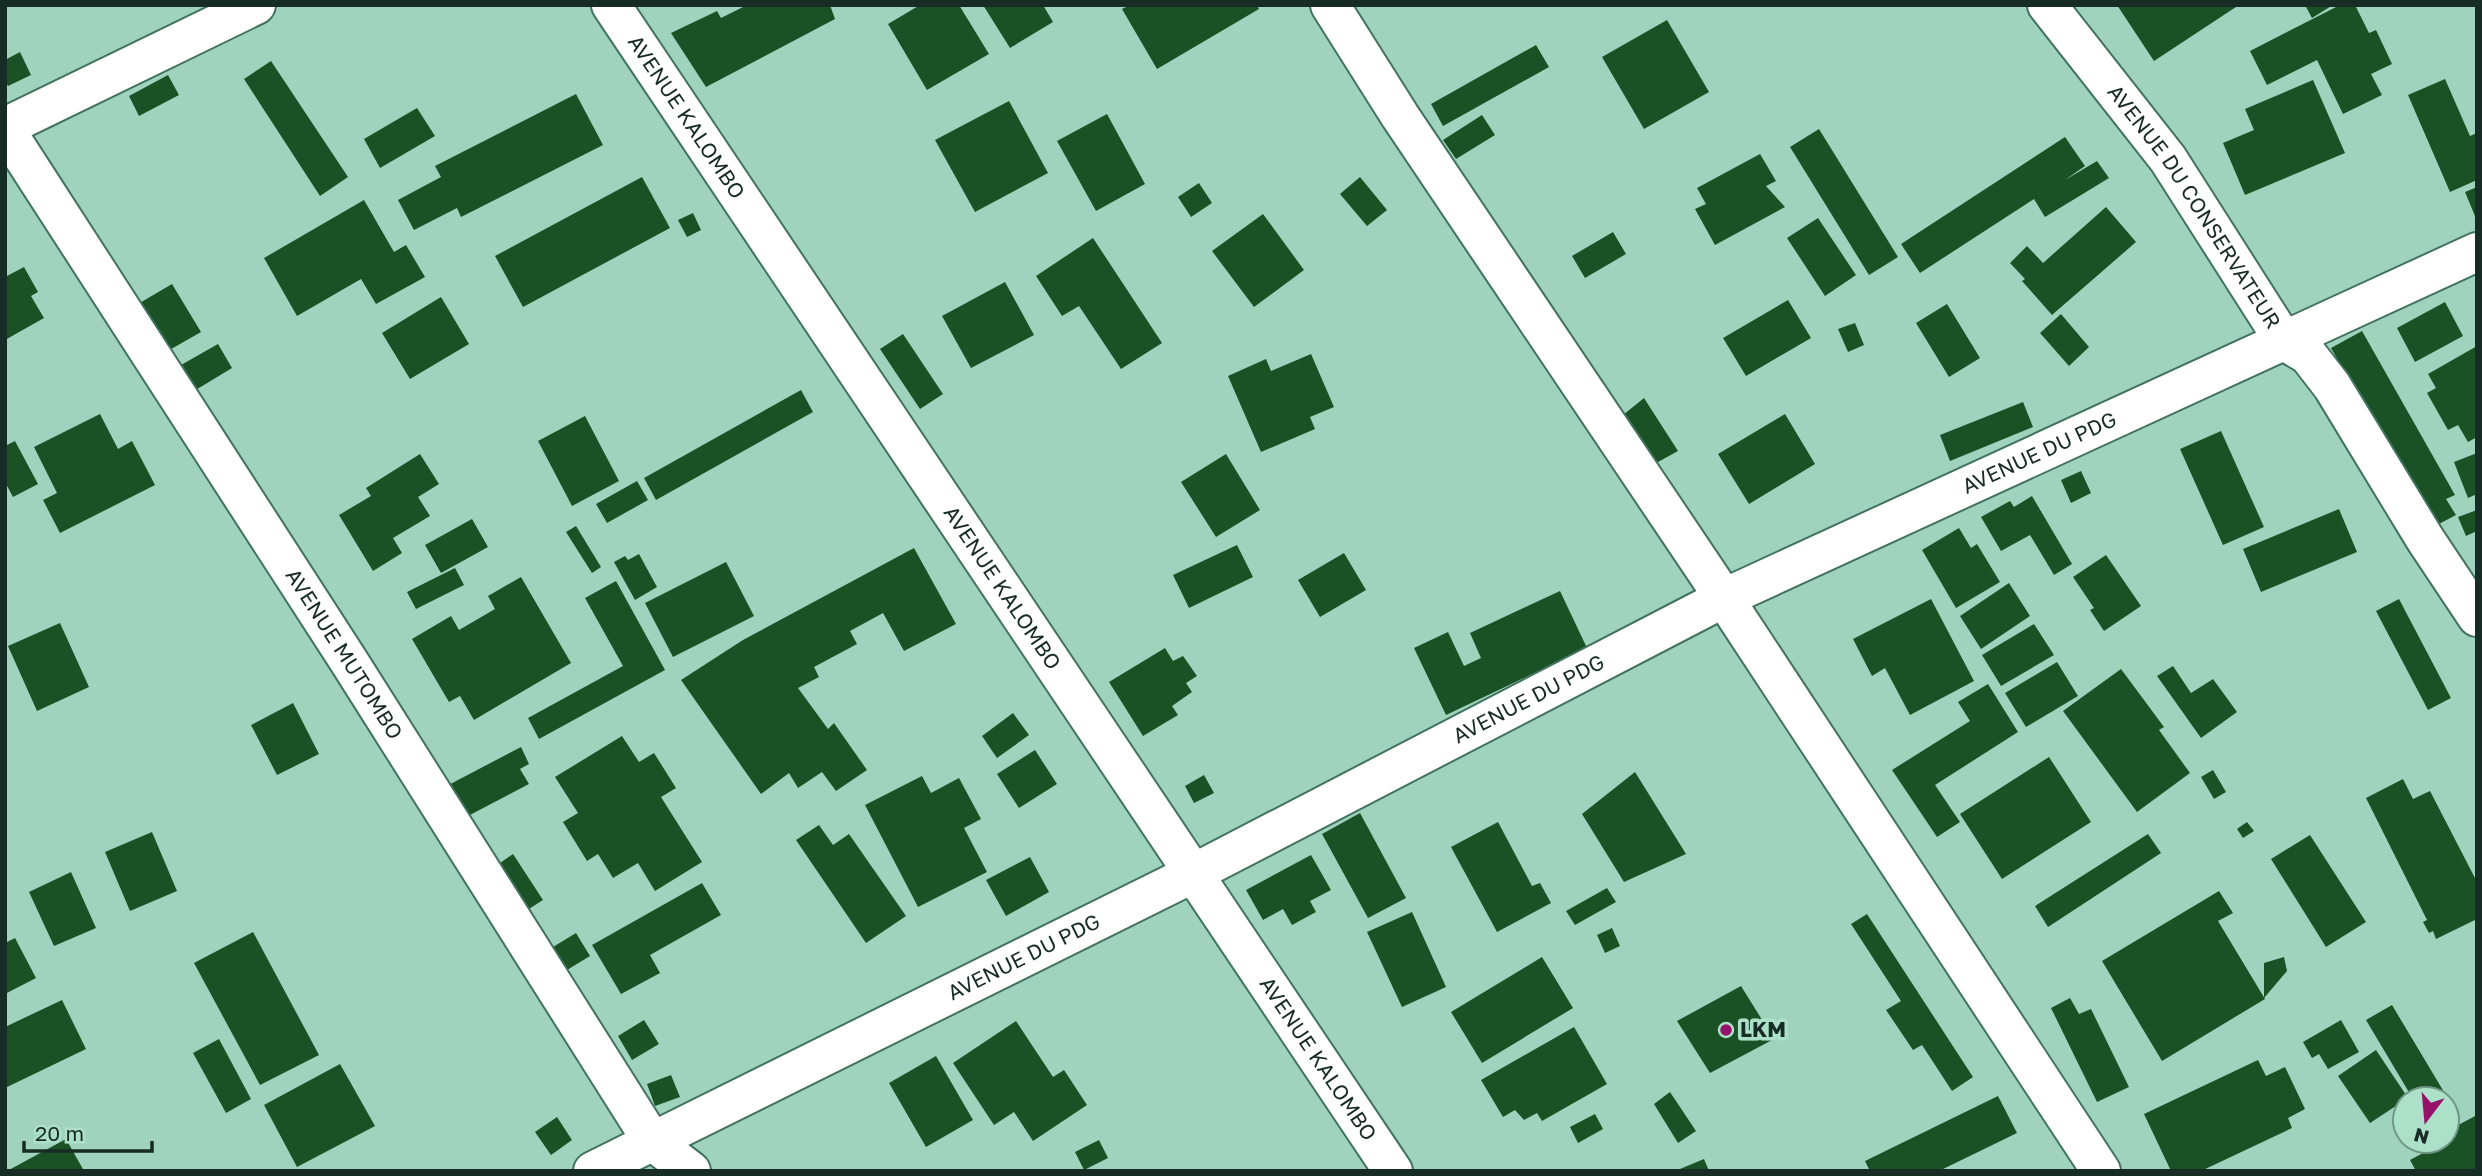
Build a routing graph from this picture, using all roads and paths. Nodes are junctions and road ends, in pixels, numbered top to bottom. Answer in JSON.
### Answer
{"nodes":[{"id":1,"x":256,"y":5,"type":"edge"},
{"id":2,"x":611,"y":5,"type":"edge"},
{"id":3,"x":1329,"y":5,"type":"edge"},
{"id":4,"x":2047,"y":5,"type":"edge"},
{"id":5,"x":5,"y":128,"type":"edge"},
{"id":6,"x":2477,"y":251,"type":"edge"},
{"id":7,"x":2284,"y":341,"type":"junction"},
{"id":8,"x":1724,"y":598,"type":"junction"},
{"id":9,"x":2477,"y":617,"type":"edge"},
{"id":10,"x":1192,"y":874,"type":"junction"},
{"id":11,"x":652,"y":1140,"type":"junction"},
{"id":12,"x":593,"y":1171,"type":"edge"},
{"id":13,"x":691,"y":1171,"type":"edge"},
{"id":14,"x":1393,"y":1171,"type":"edge"},
{"id":15,"x":2101,"y":1171,"type":"edge"}],
"edges":[{"from":1,"to":5,"type":"street"},
{"from":2,"to":10,"type":"street","name":"AVENUE KALOMBO"},
{"from":3,"to":8,"type":"street"},
{"from":4,"to":7,"type":"street","name":"AVENUE DU CONSERVATEUR"},
{"from":5,"to":11,"type":"street","name":"AVENUE MUTOMBO"},
{"from":6,"to":7,"type":"street","name":"AVENUE DU PDG"},
{"from":7,"to":8,"type":"street","name":"AVENUE DU PDG"},
{"from":7,"to":9,"type":"street","name":"AVENUE DU CONSERVATEUR"},
{"from":8,"to":10,"type":"street","name":"AVENUE DU PDG"},
{"from":8,"to":15,"type":"street"},
{"from":10,"to":11,"type":"street","name":"AVENUE DU PDG"},
{"from":10,"to":14,"type":"street","name":"AVENUE KALOMBO"},
{"from":11,"to":12,"type":"street","name":"AVENUE DU PDG"},
{"from":11,"to":13,"type":"street","name":"AVENUE MUTOMBO"}]}
